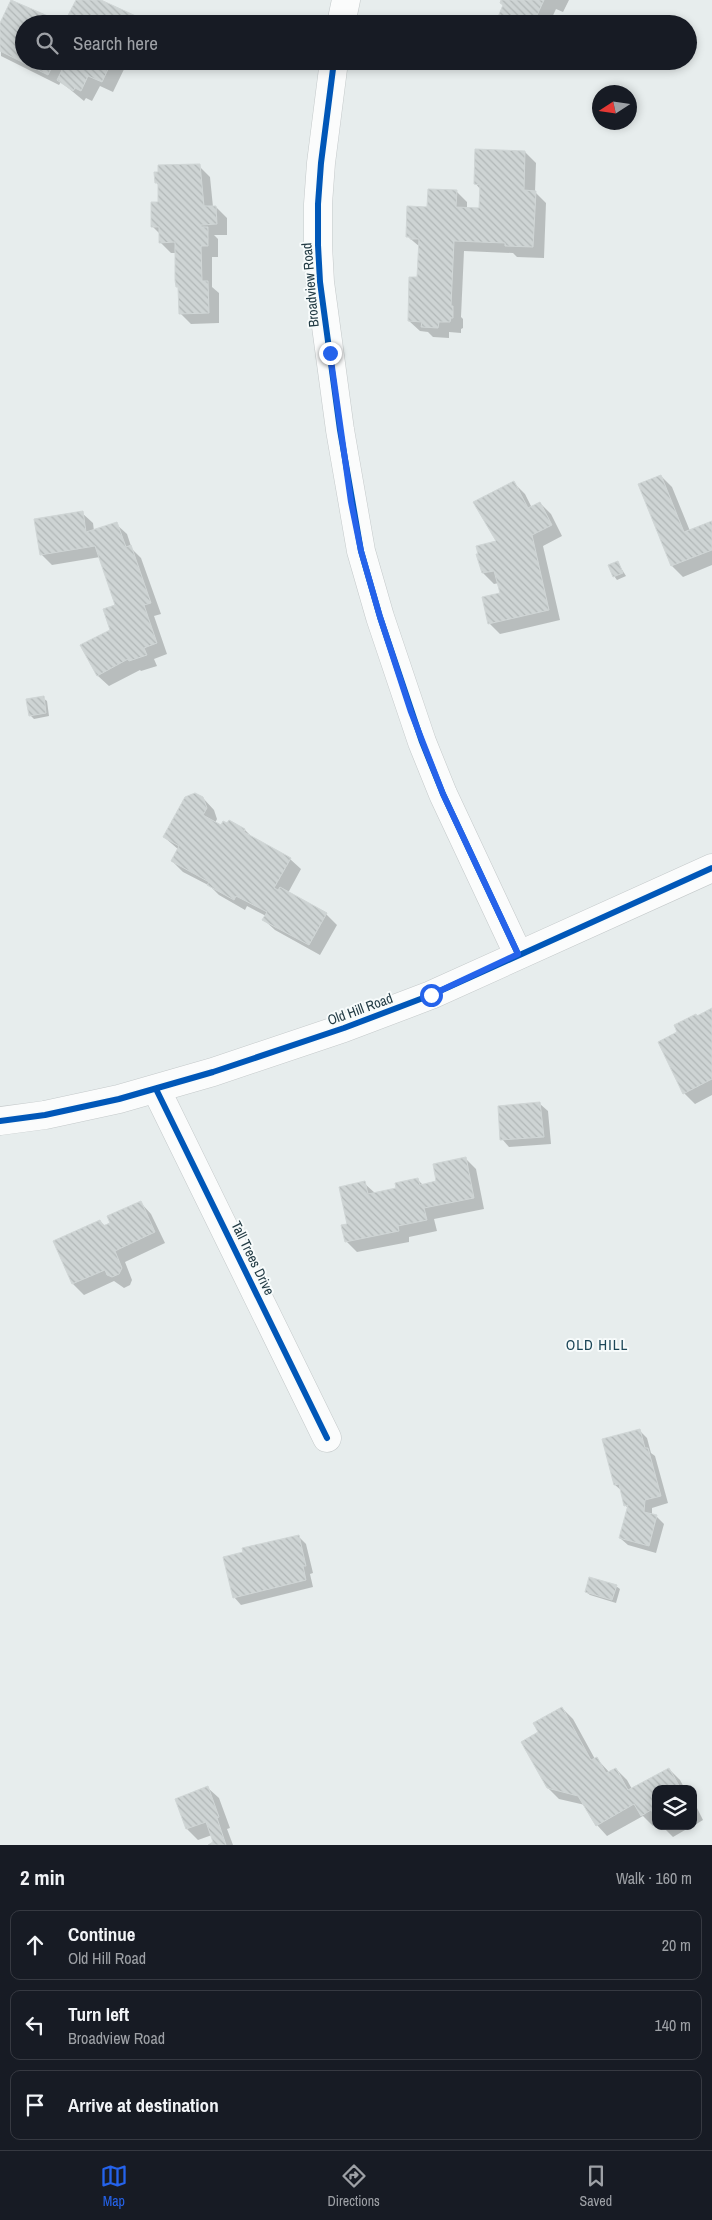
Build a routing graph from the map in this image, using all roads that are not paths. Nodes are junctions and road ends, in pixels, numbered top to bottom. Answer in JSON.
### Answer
{"nodes":[{"id":1,"x":346,"y":0,"type":"edge"},
{"id":2,"x":342,"y":15,"type":"edge"},
{"id":3,"x":333,"y":70,"type":"edge"},
{"id":4,"x":712,"y":868,"type":"edge"},
{"id":5,"x":518,"y":954,"type":"junction"},
{"id":6,"x":156,"y":1089,"type":"junction"},
{"id":7,"x":0,"y":1121,"type":"edge"},
{"id":8,"x":327,"y":1438,"type":"dead end"}],
"edges":[{"from":1,"to":2,"type":"street"},
{"from":3,"to":5,"type":"street","name":"Broadview Road"},
{"from":4,"to":5,"type":"street","name":"Old Hill Road"},
{"from":5,"to":6,"type":"street","name":"Old Hill Road"},
{"from":6,"to":7,"type":"street","name":"Old Hill Road"},
{"from":6,"to":8,"type":"street","name":"Tall Trees Drive"}]}
